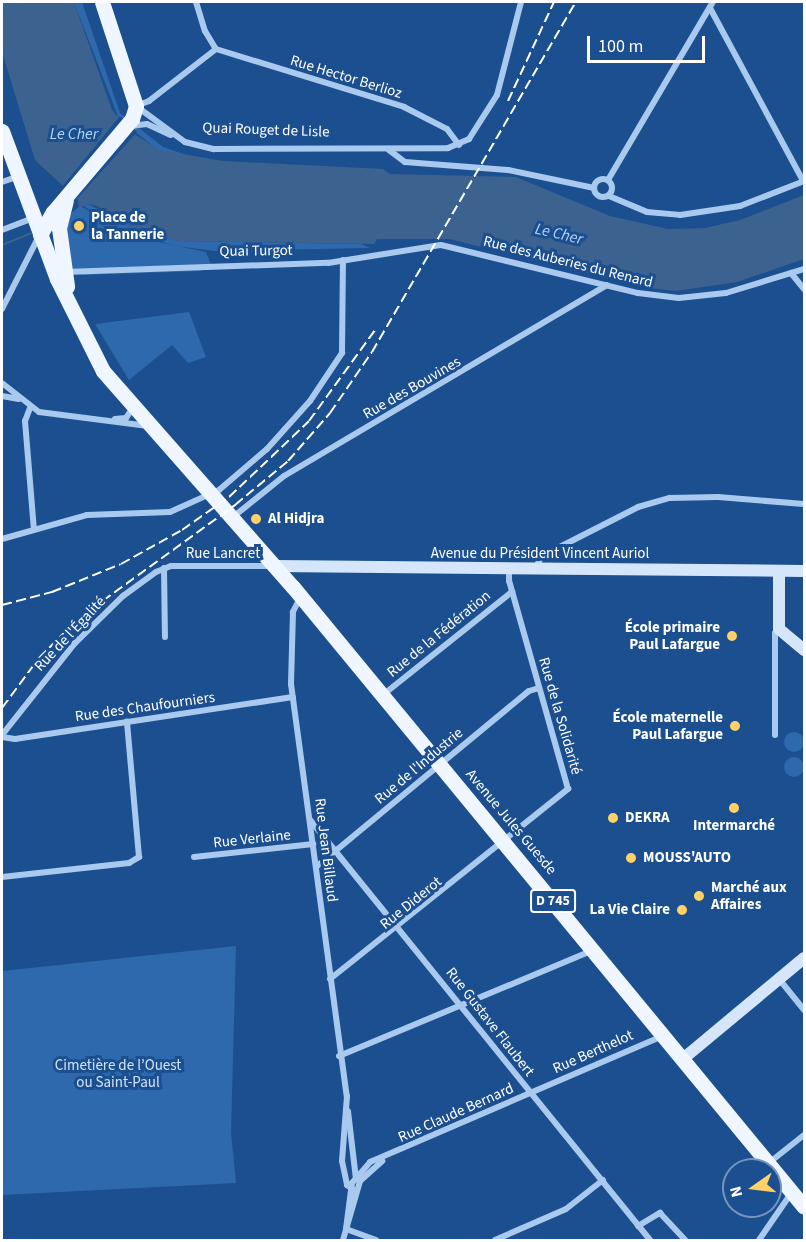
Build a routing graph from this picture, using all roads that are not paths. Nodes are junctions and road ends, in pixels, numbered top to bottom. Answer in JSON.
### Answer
{"nodes":[{"id":1,"x":102,"y":2,"type":"edge"},
{"id":2,"x":196,"y":2,"type":"edge"},
{"id":3,"x":521,"y":2,"type":"edge"},
{"id":4,"x":712,"y":5,"type":"edge"},
{"id":5,"x":216,"y":49,"type":"junction"},
{"id":6,"x":132,"y":119,"type":"junction"},
{"id":7,"x":2,"y":136,"type":"edge"},
{"id":8,"x":174,"y":136,"type":"junction"},
{"id":9,"x":459,"y":145,"type":"junction"},
{"id":10,"x":388,"y":150,"type":"junction"},
{"id":11,"x":19,"y":176,"type":"junction"},
{"id":12,"x":608,"y":180,"type":"junction"},
{"id":13,"x":804,"y":181,"type":"edge"},
{"id":14,"x":2,"y":182,"type":"edge"},
{"id":15,"x":594,"y":188,"type":"junction"},
{"id":16,"x":609,"y":196,"type":"junction"},
{"id":17,"x":54,"y":207,"type":"junction"},
{"id":18,"x":2,"y":230,"type":"edge"},
{"id":19,"x":40,"y":244,"type":"junction"},
{"id":20,"x":430,"y":246,"type":"joint"},
{"id":21,"x":343,"y":260,"type":"junction"},
{"id":22,"x":804,"y":269,"type":"edge"},
{"id":23,"x":64,"y":271,"type":"junction"},
{"id":24,"x":80,"y":272,"type":"junction"},
{"id":25,"x":791,"y":273,"type":"junction"},
{"id":26,"x":607,"y":285,"type":"junction"},
{"id":27,"x":804,"y":289,"type":"edge"},
{"id":28,"x":2,"y":309,"type":"edge"},
{"id":29,"x":77,"y":320,"type":"junction"},
{"id":30,"x":2,"y":383,"type":"edge"},
{"id":31,"x":2,"y":396,"type":"edge"},
{"id":32,"x":19,"y":399,"type":"junction"},
{"id":33,"x":132,"y":403,"type":"junction"},
{"id":34,"x":30,"y":408,"type":"junction"},
{"id":35,"x":106,"y":420,"type":"junction"},
{"id":36,"x":151,"y":427,"type":"junction"},
{"id":37,"x":213,"y":495,"type":"junction"},
{"id":38,"x":804,"y":504,"type":"edge"},
{"id":39,"x":233,"y":517,"type":"junction"},
{"id":40,"x":34,"y":530,"type":"junction"},
{"id":41,"x":2,"y":539,"type":"edge"},
{"id":42,"x":275,"y":566,"type":"junction"},
{"id":43,"x":167,"y":567,"type":"junction"},
{"id":44,"x":509,"y":569,"type":"junction"},
{"id":45,"x":535,"y":569,"type":"junction"},
{"id":46,"x":779,"y":571,"type":"junction"},
{"id":47,"x":804,"y":571,"type":"edge"},
{"id":48,"x":512,"y":592,"type":"junction"},
{"id":49,"x":301,"y":597,"type":"junction"},
{"id":50,"x":779,"y":629,"type":"junction"},
{"id":51,"x":165,"y":637,"type":"dead end"},
{"id":52,"x":804,"y":650,"type":"edge"},
{"id":53,"x":539,"y":688,"type":"junction"},
{"id":54,"x":383,"y":695,"type":"junction"},
{"id":55,"x":293,"y":697,"type":"junction"},
{"id":56,"x":127,"y":722,"type":"junction"},
{"id":57,"x":775,"y":735,"type":"dead end"},
{"id":58,"x":2,"y":736,"type":"edge"},
{"id":59,"x":440,"y":764,"type":"junction"},
{"id":60,"x":310,"y":819,"type":"junction"},
{"id":61,"x":504,"y":842,"type":"junction"},
{"id":62,"x":313,"y":844,"type":"junction"},
{"id":63,"x":337,"y":850,"type":"junction"},
{"id":64,"x":194,"y":857,"type":"dead end"},
{"id":65,"x":316,"y":867,"type":"junction"},
{"id":66,"x":2,"y":876,"type":"edge"},
{"id":67,"x":399,"y":927,"type":"junction"},
{"id":68,"x":594,"y":950,"type":"junction"},
{"id":69,"x":804,"y":958,"type":"edge"},
{"id":70,"x":330,"y":979,"type":"junction"},
{"id":71,"x":779,"y":979,"type":"junction"},
{"id":72,"x":462,"y":1005,"type":"junction"},
{"id":73,"x":804,"y":1011,"type":"edge"},
{"id":74,"x":665,"y":1035,"type":"junction"},
{"id":75,"x":339,"y":1056,"type":"junction"},
{"id":76,"x":684,"y":1058,"type":"junction"},
{"id":77,"x":532,"y":1093,"type":"junction"},
{"id":78,"x":347,"y":1108,"type":"junction"},
{"id":79,"x":804,"y":1135,"type":"edge"},
{"id":80,"x":390,"y":1155,"type":"junction"},
{"id":81,"x":767,"y":1158,"type":"edge"},
{"id":82,"x":775,"y":1158,"type":"edge"},
{"id":83,"x":354,"y":1159,"type":"junction"},
{"id":84,"x":370,"y":1162,"type":"junction"},
{"id":85,"x":356,"y":1177,"type":"junction"},
{"id":86,"x":782,"y":1178,"type":"edge"},
{"id":87,"x":603,"y":1180,"type":"junction"},
{"id":88,"x":354,"y":1189,"type":"junction"},
{"id":89,"x":792,"y":1191,"type":"junction"},
{"id":90,"x":804,"y":1207,"type":"edge"},
{"id":91,"x":638,"y":1226,"type":"junction"},
{"id":92,"x":346,"y":1229,"type":"junction"},
{"id":93,"x":509,"y":1238,"type":"edge"},
{"id":94,"x":343,"y":1240,"type":"edge"},
{"id":95,"x":376,"y":1240,"type":"edge"},
{"id":96,"x":495,"y":1240,"type":"edge"},
{"id":97,"x":650,"y":1240,"type":"edge"},
{"id":98,"x":685,"y":1240,"type":"edge"},
{"id":99,"x":759,"y":1240,"type":"edge"}],
"edges":[{"from":1,"to":6,"type":"main road"},
{"from":2,"to":5,"type":"street"},
{"from":3,"to":9,"type":"street"},
{"from":4,"to":12,"type":"street"},
{"from":4,"to":13,"type":"street"},
{"from":5,"to":6,"type":"street"},
{"from":5,"to":9,"type":"street","name":"Rue Hector Berlioz"},
{"from":6,"to":8,"type":"street","name":"Quai Rouget de Lisle"},
{"from":6,"to":8,"type":"street"},
{"from":6,"to":17,"type":"main road"},
{"from":7,"to":11,"type":"main road"},
{"from":8,"to":10,"type":"street","name":"Quai Rouget de Lisle"},
{"from":9,"to":10,"type":"street","name":"Quai Rouget de Lisle"},
{"from":10,"to":15,"type":"street"},
{"from":11,"to":14,"type":"street"},
{"from":11,"to":17,"type":"main road"},
{"from":12,"to":15,"type":"street"},
{"from":12,"to":16,"type":"street"},
{"from":13,"to":16,"type":"street"},
{"from":15,"to":16,"type":"street"},
{"from":17,"to":18,"type":"street"},
{"from":17,"to":19,"type":"main road"},
{"from":17,"to":23,"type":"main road"},
{"from":19,"to":23,"type":"street"},
{"from":19,"to":28,"type":"street"},
{"from":19,"to":29,"type":"main road"},
{"from":20,"to":21,"type":"street","name":"Quai Turgot"},
{"from":20,"to":26,"type":"street","name":"Rue des Auberies du Renard"},
{"from":21,"to":24,"type":"street","name":"Quai Turgot"},
{"from":21,"to":37,"type":"street"},
{"from":22,"to":25,"type":"street","name":"Rue des Auberies du Renard"},
{"from":23,"to":24,"type":"street","name":"Quai Turgot"},
{"from":23,"to":24,"type":"street"},
{"from":23,"to":29,"type":"main road"},
{"from":25,"to":26,"type":"street","name":"Rue des Auberies du Renard"},
{"from":25,"to":27,"type":"street"},
{"from":26,"to":39,"type":"street","name":"Rue des Bouvines"},
{"from":29,"to":33,"type":"main road","name":"Avenue Jules Guesde"},
{"from":30,"to":32,"type":"street"},
{"from":31,"to":32,"type":"street"},
{"from":32,"to":34,"type":"street"},
{"from":33,"to":35,"type":"street"},
{"from":33,"to":36,"type":"main road","name":"Avenue Jules Guesde"},
{"from":34,"to":35,"type":"street"},
{"from":34,"to":40,"type":"street"},
{"from":35,"to":36,"type":"street"},
{"from":36,"to":37,"type":"main road","name":"Avenue Jules Guesde"},
{"from":37,"to":39,"type":"main road","name":"Avenue Jules Guesde"},
{"from":37,"to":40,"type":"street"},
{"from":38,"to":45,"type":"street"},
{"from":39,"to":42,"type":"main road","name":"Avenue Jules Guesde"},
{"from":40,"to":41,"type":"street"},
{"from":42,"to":43,"type":"street","name":"Rue Lancret"},
{"from":42,"to":44,"type":"main road","name":"Avenue du Président Vincent Auriol"},
{"from":42,"to":49,"type":"main road","name":"Avenue Jules Guesde","number":"D 745"},
{"from":43,"to":51,"type":"street"},
{"from":43,"to":58,"type":"street","name":"Rue de l'Égalité"},
{"from":44,"to":45,"type":"main road","name":"Avenue du Président Vincent Auriol"},
{"from":44,"to":48,"type":"street","name":"Rue de la Solidarité"},
{"from":45,"to":46,"type":"main road","name":"Avenue du Président Vincent Auriol"},
{"from":46,"to":47,"type":"main road","name":"Avenue du Président Vincent Auriol"},
{"from":46,"to":50,"type":"main road"},
{"from":48,"to":53,"type":"street","name":"Rue de la Solidarité"},
{"from":48,"to":54,"type":"street","name":"Rue de la Fédération"},
{"from":49,"to":54,"type":"main road","name":"Avenue Jules Guesde","number":"D 745"},
{"from":49,"to":55,"type":"street","name":"Rue Jean Billaud"},
{"from":50,"to":52,"type":"main road"},
{"from":50,"to":57,"type":"street"},
{"from":53,"to":59,"type":"street","name":"Rue de l'Industrie"},
{"from":53,"to":61,"type":"street","name":"Rue de la Solidarité"},
{"from":54,"to":59,"type":"main road","name":"Avenue Jules Guesde","number":"D 745"},
{"from":55,"to":56,"type":"street","name":"Rue des Chaufourniers"},
{"from":55,"to":60,"type":"street","name":"Rue Jean Billaud"},
{"from":56,"to":58,"type":"street","name":"Rue des Chaufourniers"},
{"from":56,"to":66,"type":"street"},
{"from":59,"to":61,"type":"main road","name":"Avenue Jules Guesde","number":"D 745"},
{"from":59,"to":63,"type":"street","name":"Rue de l'Industrie"},
{"from":60,"to":62,"type":"street","name":"Rue Jean Billaud"},
{"from":60,"to":63,"type":"street","name":"Rue Gustave Flaubert"},
{"from":61,"to":67,"type":"street","name":"Rue Diderot"},
{"from":61,"to":68,"type":"main road","name":"Avenue Jules Guesde","number":"D 745"},
{"from":62,"to":64,"type":"street","name":"Rue Verlaine"},
{"from":62,"to":65,"type":"street","name":"Rue Jean Billaud"},
{"from":63,"to":65,"type":"street","name":"Rue de l'Industrie"},
{"from":63,"to":67,"type":"street","name":"Rue Gustave Flaubert"},
{"from":65,"to":70,"type":"street","name":"Rue Jean Billaud"},
{"from":67,"to":70,"type":"street","name":"Rue Diderot"},
{"from":67,"to":72,"type":"street","name":"Rue Gustave Flaubert"},
{"from":68,"to":72,"type":"street"},
{"from":68,"to":74,"type":"main road","name":"Avenue Jules Guesde","number":"D 745"},
{"from":69,"to":71,"type":"main road"},
{"from":70,"to":75,"type":"street","name":"Rue Jean Billaud"},
{"from":71,"to":73,"type":"street"},
{"from":71,"to":76,"type":"main road"},
{"from":72,"to":75,"type":"street"},
{"from":72,"to":77,"type":"street","name":"Rue Gustave Flaubert"},
{"from":74,"to":76,"type":"main road","name":"Avenue Jules Guesde","number":"D 745"},
{"from":74,"to":77,"type":"street","name":"Rue Berthelot"},
{"from":75,"to":78,"type":"street","name":"Rue Jean Billaud"},
{"from":76,"to":81,"type":"main road","name":"Avenue Jules Guesde","number":"D 745"},
{"from":77,"to":80,"type":"street","name":"Rue Claude Bernard"},
{"from":77,"to":87,"type":"street","name":"Rue Gustave Flaubert"},
{"from":78,"to":83,"type":"street"},
{"from":78,"to":88,"type":"street"},
{"from":79,"to":82,"type":"street"},
{"from":80,"to":84,"type":"street"},
{"from":80,"to":88,"type":"street"},
{"from":83,"to":84,"type":"street"},
{"from":83,"to":85,"type":"street"},
{"from":84,"to":85,"type":"street"},
{"from":85,"to":88,"type":"street"},
{"from":86,"to":89,"type":"main road","name":"Avenue Jules Guesde","number":"D 745"},
{"from":87,"to":91,"type":"street","name":"Rue Gustave Flaubert"},
{"from":87,"to":93,"type":"street"},
{"from":88,"to":92,"type":"street"},
{"from":89,"to":90,"type":"main road","name":"Avenue Jules Guesde","number":"D 745"},
{"from":89,"to":99,"type":"street"},
{"from":91,"to":97,"type":"street","name":"Rue Gustave Flaubert"},
{"from":91,"to":98,"type":"street"},
{"from":92,"to":94,"type":"street"},
{"from":92,"to":95,"type":"street"},
{"from":93,"to":96,"type":"street"}]}
